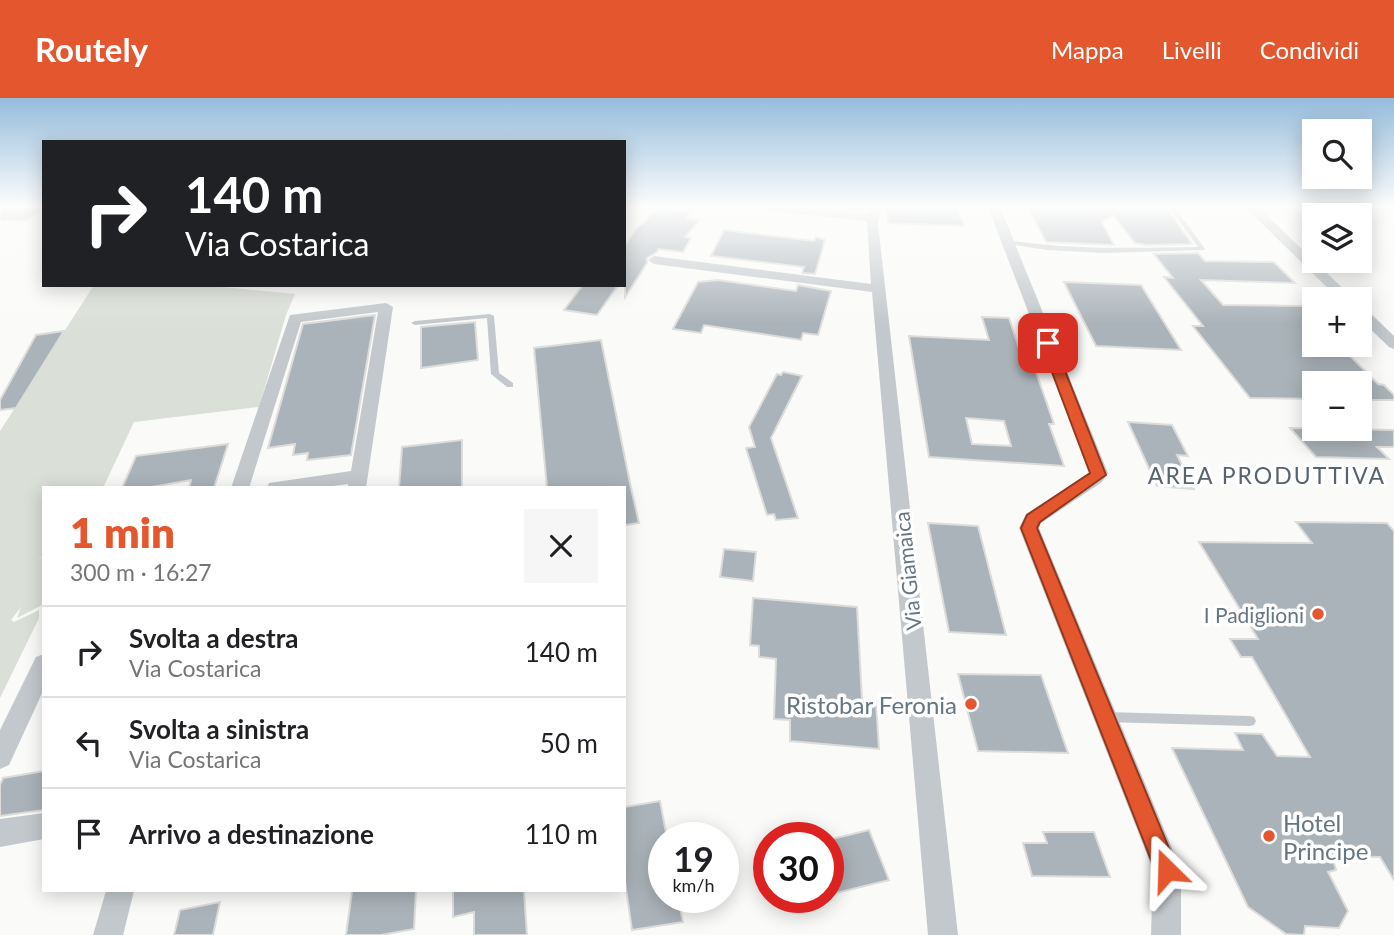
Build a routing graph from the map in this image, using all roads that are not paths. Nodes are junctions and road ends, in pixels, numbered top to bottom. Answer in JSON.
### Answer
{"nodes":[{"id":1,"x":877,"y":246,"type":"edge"},
{"id":2,"x":1010,"y":246,"type":"edge"},
{"id":3,"x":1030,"y":246,"type":"edge"},
{"id":4,"x":1200,"y":246,"type":"edge"},
{"id":5,"x":1292,"y":246,"type":"edge"},
{"id":6,"x":654,"y":260,"type":"dead end"},
{"id":7,"x":1334,"y":287,"type":"edge"},
{"id":8,"x":879,"y":289,"type":"junction"},
{"id":9,"x":295,"y":318,"type":"joint"},
{"id":10,"x":415,"y":323,"type":"dead end"},
{"id":11,"x":1372,"y":323,"type":"edge"},
{"id":12,"x":1394,"y":344,"type":"edge"},
{"id":13,"x":510,"y":385,"type":"dead end"},
{"id":14,"x":357,"y":482,"type":"edge"},
{"id":15,"x":241,"y":486,"type":"edge"},
{"id":16,"x":303,"y":486,"type":"edge"},
{"id":17,"x":42,"y":668,"type":"edge"},
{"id":18,"x":1105,"y":717,"type":"junction"},
{"id":19,"x":1250,"y":721,"type":"dead end"},
{"id":20,"x":0,"y":757,"type":"edge"},
{"id":21,"x":42,"y":826,"type":"edge"},
{"id":22,"x":0,"y":833,"type":"edge"},
{"id":23,"x":120,"y":892,"type":"edge"},
{"id":24,"x":108,"y":935,"type":"edge"},
{"id":25,"x":943,"y":935,"type":"edge"},
{"id":26,"x":1166,"y":935,"type":"edge"}],
"edges":[{"from":1,"to":8,"type":"street","name":"Via Giamaica"},
{"from":2,"to":18,"type":"street"},
{"from":3,"to":4,"type":"lane"},
{"from":5,"to":7,"type":"street"},
{"from":6,"to":8,"type":"street"},
{"from":8,"to":25,"type":"street","name":"Via Giamaica"},
{"from":9,"to":14,"type":"street"},
{"from":9,"to":15,"type":"street"},
{"from":10,"to":13,"type":"lane"},
{"from":11,"to":12,"type":"street"},
{"from":14,"to":16,"type":"street"},
{"from":17,"to":20,"type":"street"},
{"from":18,"to":19,"type":"lane"},
{"from":18,"to":26,"type":"street"},
{"from":21,"to":22,"type":"street"},
{"from":23,"to":24,"type":"street"}]}
